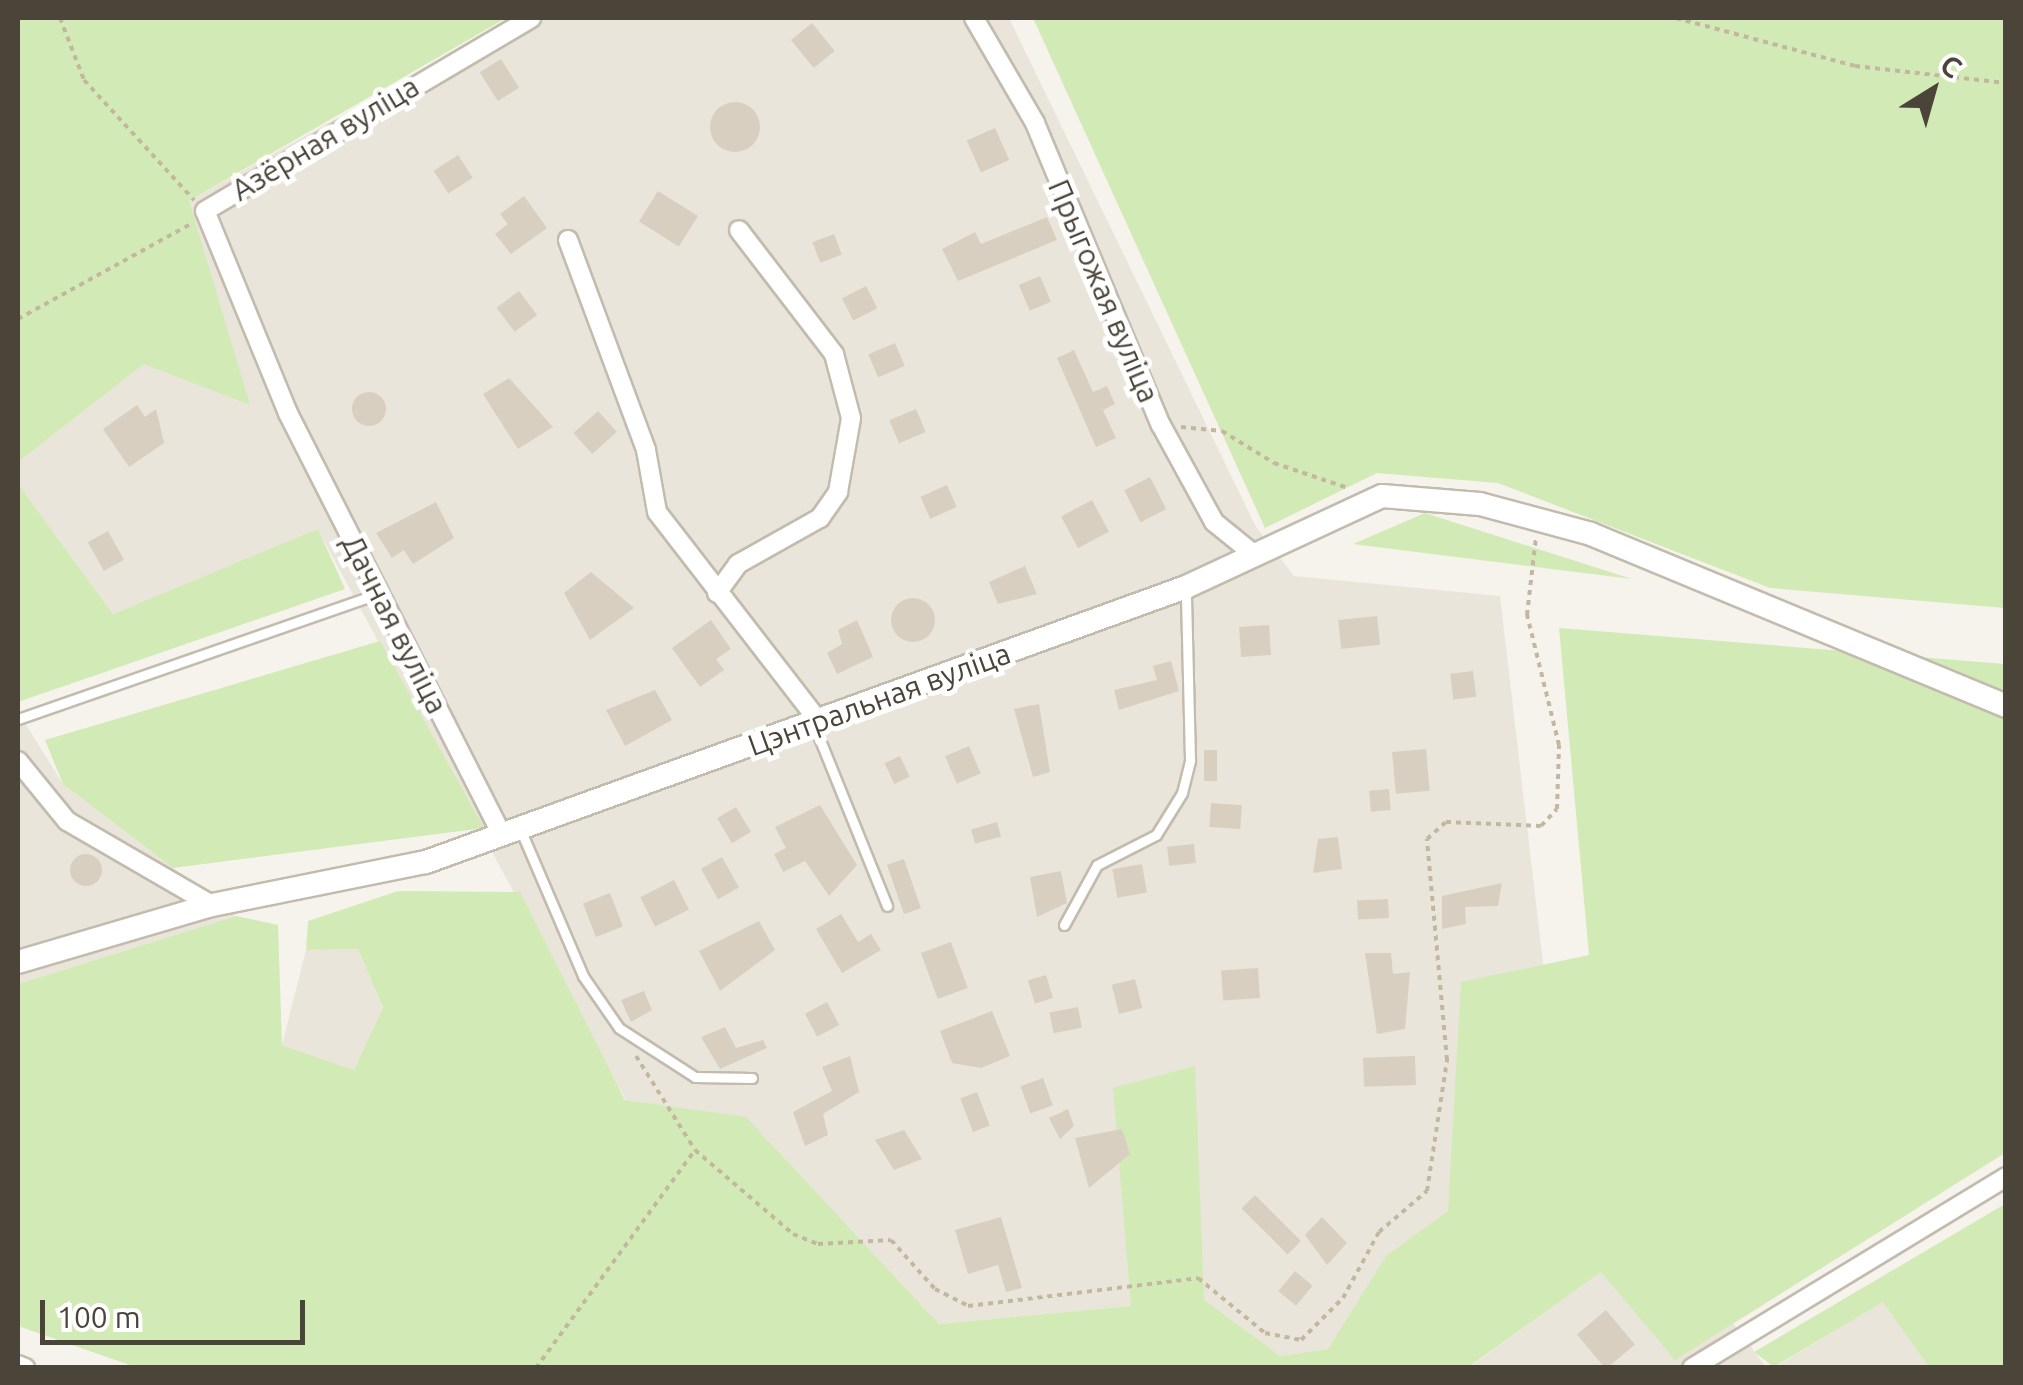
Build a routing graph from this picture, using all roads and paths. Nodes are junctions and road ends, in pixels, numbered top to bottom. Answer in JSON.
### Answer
{"nodes":[{"id":1,"x":60,"y":18,"type":"edge"},
{"id":2,"x":531,"y":18,"type":"edge"},
{"id":3,"x":974,"y":18,"type":"edge"},
{"id":4,"x":1676,"y":18,"type":"edge"},
{"id":5,"x":2006,"y":83,"type":"edge"},
{"id":6,"x":205,"y":211,"type":"junction"},
{"id":7,"x":739,"y":230,"type":"dead end"},
{"id":8,"x":568,"y":240,"type":"dead end"},
{"id":9,"x":18,"y":319,"type":"edge"},
{"id":10,"x":288,"y":412,"type":"joint"},
{"id":11,"x":1161,"y":425,"type":"junction"},
{"id":12,"x":1382,"y":496,"type":"junction"},
{"id":13,"x":1542,"y":519,"type":"junction"},
{"id":14,"x":1250,"y":552,"type":"junction"},
{"id":15,"x":1186,"y":587,"type":"junction"},
{"id":16,"x":379,"y":593,"type":"junction"},
{"id":17,"x":717,"y":593,"type":"junction"},
{"id":18,"x":2006,"y":706,"type":"edge"},
{"id":19,"x":18,"y":718,"type":"edge"},
{"id":20,"x":816,"y":721,"type":"junction"},
{"id":21,"x":18,"y":761,"type":"edge"},
{"id":22,"x":511,"y":832,"type":"junction"},
{"id":23,"x":212,"y":905,"type":"junction"},
{"id":24,"x":887,"y":906,"type":"dead end"},
{"id":25,"x":1064,"y":925,"type":"dead end"},
{"id":26,"x":18,"y":962,"type":"edge"},
{"id":27,"x":618,"y":1028,"type":"junction"},
{"id":28,"x":752,"y":1078,"type":"dead end"},
{"id":29,"x":695,"y":1150,"type":"junction"},
{"id":30,"x":2006,"y":1177,"type":"edge"},
{"id":31,"x":18,"y":1365,"type":"edge"},
{"id":32,"x":25,"y":1368,"type":"edge"},
{"id":33,"x":536,"y":1368,"type":"edge"},
{"id":34,"x":1692,"y":1368,"type":"edge"}],
"edges":[{"from":1,"to":6,"type":"path"},
{"from":2,"to":6,"type":"street","name":"Азёрная вуліца"},
{"from":3,"to":11,"type":"street","name":"Прыгожая вуліца"},
{"from":4,"to":5,"type":"path"},
{"from":6,"to":9,"type":"path"},
{"from":6,"to":10,"type":"street","name":"Азёрная вуліца"},
{"from":7,"to":17,"type":"street"},
{"from":8,"to":17,"type":"street"},
{"from":10,"to":16,"type":"street","name":"Дачная вуліца"},
{"from":11,"to":12,"type":"path"},
{"from":11,"to":14,"type":"street","name":"Прыгожая вуліца"},
{"from":12,"to":13,"type":"street"},
{"from":12,"to":14,"type":"street","name":"Цэнтральная вуліца"},
{"from":13,"to":18,"type":"street"},
{"from":13,"to":29,"type":"path"},
{"from":14,"to":15,"type":"street","name":"Цэнтральная вуліца"},
{"from":15,"to":20,"type":"street","name":"Цэнтральная вуліца"},
{"from":15,"to":25,"type":"lane"},
{"from":16,"to":19,"type":"lane"},
{"from":16,"to":22,"type":"street","name":"Дачная вуліца"},
{"from":17,"to":20,"type":"street"},
{"from":20,"to":22,"type":"street","name":"Цэнтральная вуліца"},
{"from":20,"to":24,"type":"lane"},
{"from":21,"to":23,"type":"street"},
{"from":22,"to":23,"type":"street","name":"Цэнтральная вуліца"},
{"from":22,"to":27,"type":"lane"},
{"from":23,"to":26,"type":"street","name":"Цэнтральная вуліца"},
{"from":27,"to":28,"type":"lane"},
{"from":27,"to":29,"type":"path"},
{"from":29,"to":33,"type":"path"},
{"from":30,"to":34,"type":"street"},
{"from":31,"to":32,"type":"street"}]}
